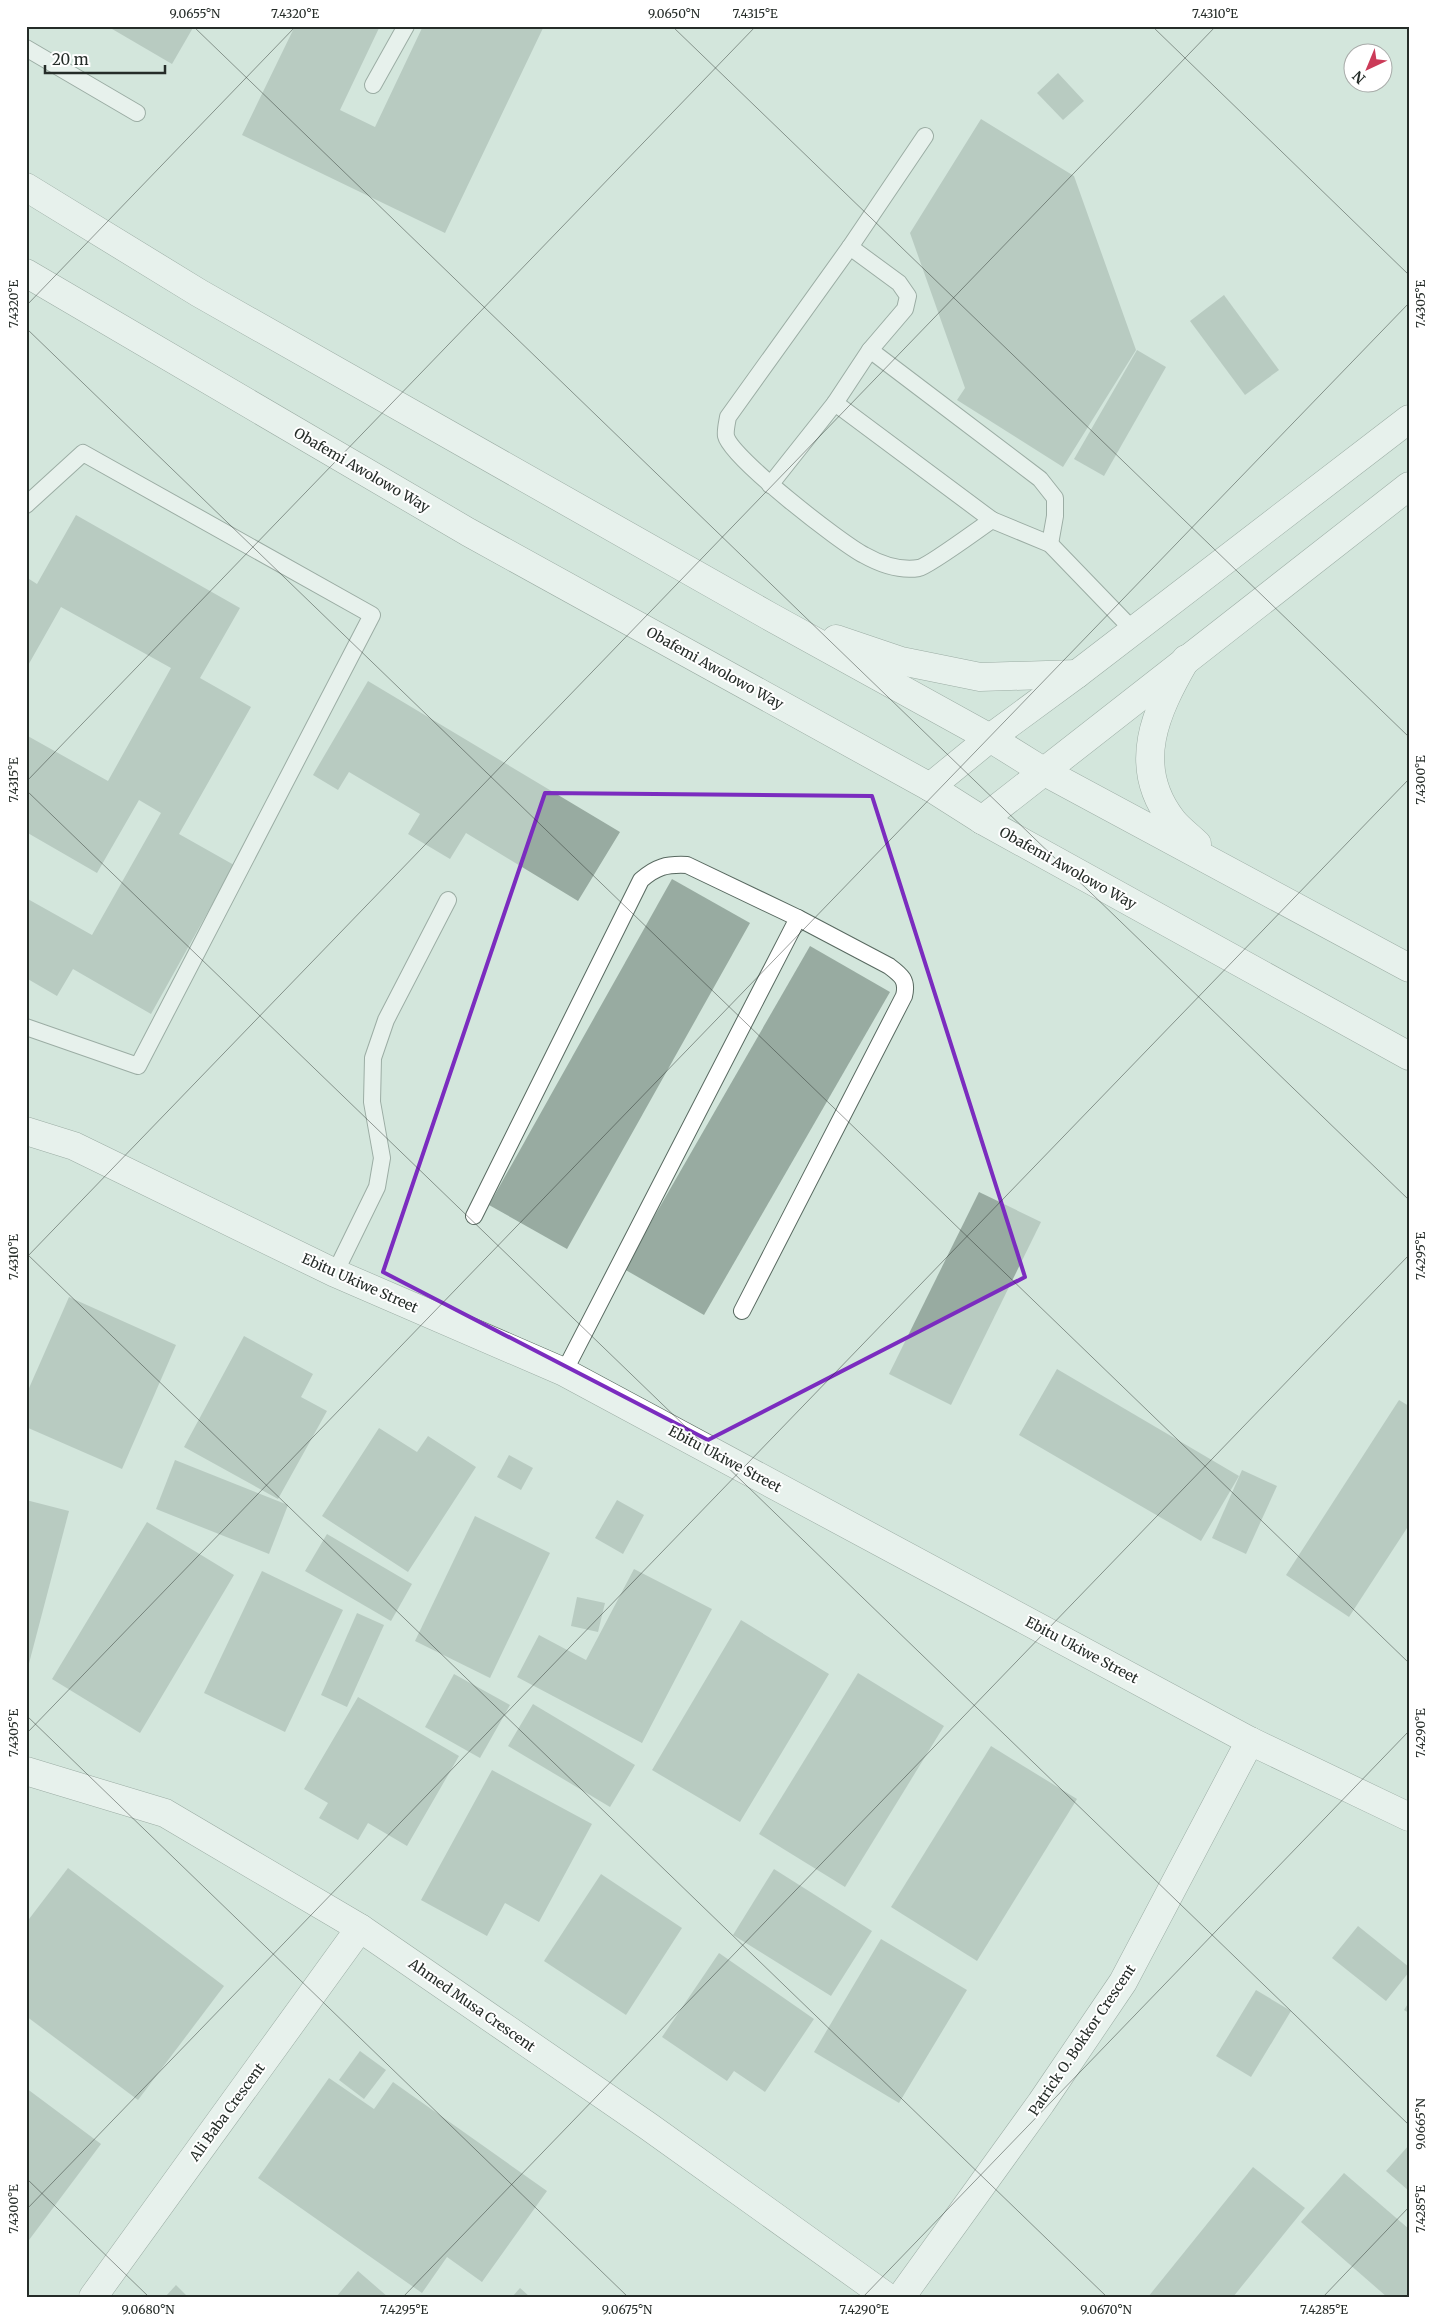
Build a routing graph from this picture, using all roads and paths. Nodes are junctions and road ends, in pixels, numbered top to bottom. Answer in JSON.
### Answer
{"nodes":[{"id":1,"x":406,"y":26,"type":"edge"},
{"id":2,"x":26,"y":48,"type":"edge"},
{"id":3,"x":373,"y":85,"type":"dead end"},
{"id":4,"x":137,"y":113,"type":"dead end"},
{"id":5,"x":924,"y":136,"type":"dead end"},
{"id":6,"x":26,"y":186,"type":"edge"},
{"id":7,"x":850,"y":247,"type":"junction"},
{"id":8,"x":26,"y":273,"type":"edge"},
{"id":9,"x":870,"y":350,"type":"junction"},
{"id":10,"x":835,"y":403,"type":"junction"},
{"id":11,"x":1409,"y":419,"type":"edge"},
{"id":12,"x":770,"y":484,"type":"junction"},
{"id":13,"x":1409,"y":486,"type":"edge"},
{"id":14,"x":26,"y":505,"type":"edge"},
{"id":15,"x":992,"y":520,"type":"junction"},
{"id":16,"x":1050,"y":544,"type":"junction"},
{"id":17,"x":769,"y":616,"type":"junction"},
{"id":18,"x":1133,"y":630,"type":"junction"},
{"id":19,"x":1186,"y":659,"type":"junction"},
{"id":20,"x":1077,"y":674,"type":"junction"},
{"id":21,"x":990,"y":738,"type":"junction"},
{"id":22,"x":1044,"y":771,"type":"junction"},
{"id":23,"x":930,"y":787,"type":"junction"},
{"id":24,"x":982,"y":820,"type":"junction"},
{"id":25,"x":1217,"y":865,"type":"junction"},
{"id":26,"x":448,"y":900,"type":"dead end"},
{"id":27,"x":798,"y":918,"type":"junction"},
{"id":28,"x":1409,"y":968,"type":"edge"},
{"id":29,"x":26,"y":1027,"type":"edge"},
{"id":30,"x":1409,"y":1056,"type":"edge"},
{"id":31,"x":26,"y":1131,"type":"edge"},
{"id":32,"x":474,"y":1216,"type":"dead end"},
{"id":33,"x":335,"y":1272,"type":"junction"},
{"id":34,"x":742,"y":1311,"type":"dead end"},
{"id":35,"x":564,"y":1372,"type":"junction"},
{"id":36,"x":1250,"y":1741,"type":"junction"},
{"id":37,"x":26,"y":1771,"type":"edge"},
{"id":38,"x":1409,"y":1817,"type":"edge"},
{"id":39,"x":360,"y":1928,"type":"junction"},
{"id":40,"x":93,"y":2297,"type":"edge"},
{"id":41,"x":887,"y":2297,"type":"edge"},
{"id":42,"x":902,"y":2297,"type":"edge"}],
"edges":[{"from":1,"to":3,"type":"lane"},
{"from":2,"to":4,"type":"lane"},
{"from":5,"to":7,"type":"lane"},
{"from":6,"to":17,"type":"street"},
{"from":7,"to":9,"type":"lane"},
{"from":7,"to":12,"type":"lane"},
{"from":8,"to":23,"type":"street","name":"Obafemi Awolowo Way"},
{"from":9,"to":10,"type":"lane"},
{"from":9,"to":16,"type":"lane"},
{"from":10,"to":12,"type":"lane"},
{"from":10,"to":15,"type":"lane"},
{"from":11,"to":18,"type":"street"},
{"from":12,"to":15,"type":"lane"},
{"from":13,"to":19,"type":"street"},
{"from":14,"to":29,"type":"lane"},
{"from":15,"to":16,"type":"lane"},
{"from":16,"to":18,"type":"lane"},
{"from":17,"to":20,"type":"street"},
{"from":17,"to":21,"type":"street"},
{"from":18,"to":20,"type":"street"},
{"from":19,"to":22,"type":"street"},
{"from":19,"to":25,"type":"street"},
{"from":20,"to":21,"type":"street"},
{"from":21,"to":22,"type":"street"},
{"from":21,"to":23,"type":"street"},
{"from":22,"to":24,"type":"street"},
{"from":22,"to":25,"type":"street"},
{"from":23,"to":24,"type":"street","name":"Obafemi Awolowo Way"},
{"from":24,"to":30,"type":"street","name":"Obafemi Awolowo Way"},
{"from":25,"to":28,"type":"street"},
{"from":26,"to":33,"type":"lane"},
{"from":27,"to":32,"type":"lane"},
{"from":27,"to":34,"type":"lane"},
{"from":27,"to":35,"type":"lane"},
{"from":31,"to":33,"type":"street","name":"Ebitu Ukiwe Street"},
{"from":33,"to":35,"type":"street","name":"Ebitu Ukiwe Street"},
{"from":35,"to":36,"type":"street","name":"Ebitu Ukiwe Street"},
{"from":36,"to":38,"type":"street","name":"Ebitu Ukiwe Street"},
{"from":36,"to":42,"type":"street","name":"Patrick O. Bokkor Crescent"},
{"from":37,"to":39,"type":"street","name":"Ahmed Musa Crescent"},
{"from":39,"to":40,"type":"street","name":"Ali Baba Crescent"},
{"from":39,"to":41,"type":"street","name":"Ahmed Musa Crescent"}]}
